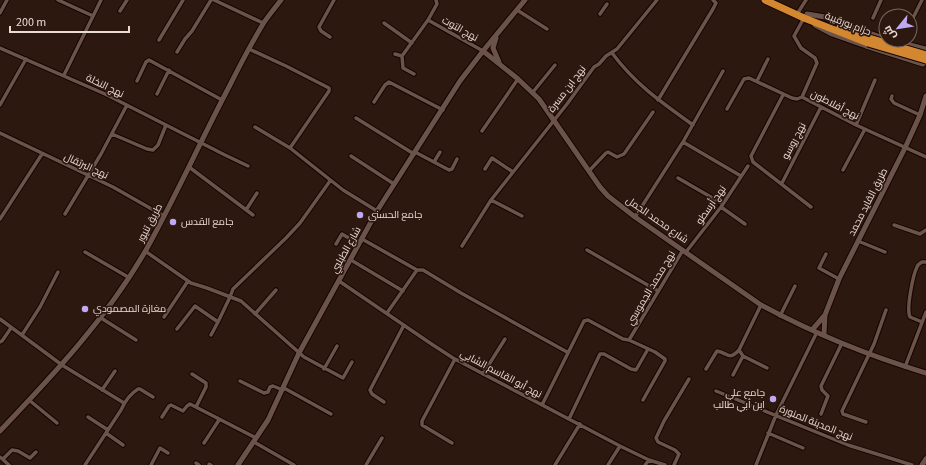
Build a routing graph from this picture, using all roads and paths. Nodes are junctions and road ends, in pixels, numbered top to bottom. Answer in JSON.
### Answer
{"nodes":[{"id":1,"x":7,"y":0,"type":"edge"},
{"id":2,"x":58,"y":0,"type":"edge"},
{"id":3,"x":101,"y":0,"type":"edge"},
{"id":4,"x":127,"y":0,"type":"edge"},
{"id":5,"x":183,"y":0,"type":"edge"},
{"id":6,"x":211,"y":0,"type":"edge"},
{"id":7,"x":214,"y":0,"type":"edge"},
{"id":8,"x":281,"y":0,"type":"edge"},
{"id":9,"x":334,"y":0,"type":"edge"},
{"id":10,"x":436,"y":0,"type":"edge"},
{"id":11,"x":525,"y":0,"type":"edge"},
{"id":12,"x":657,"y":0,"type":"edge"},
{"id":13,"x":713,"y":0,"type":"edge"},
{"id":14,"x":765,"y":0,"type":"edge"},
{"id":15,"x":777,"y":0,"type":"edge"},
{"id":16,"x":806,"y":0,"type":"edge"},
{"id":17,"x":881,"y":0,"type":"edge"},
{"id":18,"x":607,"y":4,"type":"dead end"},
{"id":19,"x":120,"y":10,"type":"dead end"},
{"id":20,"x":517,"y":10,"type":"junction"},
{"id":21,"x":800,"y":11,"type":"junction"},
{"id":22,"x":0,"y":13,"type":"edge"},
{"id":23,"x":600,"y":14,"type":"dead end"},
{"id":24,"x":93,"y":16,"type":"junction"},
{"id":25,"x":806,"y":16,"type":"junction"},
{"id":26,"x":873,"y":18,"type":"dead end"},
{"id":27,"x":428,"y":20,"type":"junction"},
{"id":28,"x":263,"y":23,"type":"junction"},
{"id":29,"x":384,"y":23,"type":"dead end"},
{"id":30,"x":547,"y":29,"type":"dead end"},
{"id":31,"x":497,"y":34,"type":"junction"},
{"id":32,"x":878,"y":36,"type":"edge"},
{"id":33,"x":330,"y":37,"type":"dead end"},
{"id":34,"x":160,"y":40,"type":"dead end"},
{"id":35,"x":868,"y":40,"type":"junction"},
{"id":36,"x":412,"y":43,"type":"junction"},
{"id":37,"x":0,"y":48,"type":"edge"},
{"id":38,"x":249,"y":49,"type":"junction"},
{"id":39,"x":926,"y":50,"type":"edge"},
{"id":40,"x":483,"y":51,"type":"junction"},
{"id":41,"x":177,"y":52,"type":"dead end"},
{"id":42,"x":611,"y":53,"type":"junction"},
{"id":43,"x":395,"y":54,"type":"dead end"},
{"id":44,"x":926,"y":55,"type":"edge"},
{"id":45,"x":402,"y":56,"type":"junction"},
{"id":46,"x":26,"y":59,"type":"junction"},
{"id":47,"x":768,"y":59,"type":"dead end"},
{"id":48,"x":501,"y":64,"type":"junction"},
{"id":49,"x":555,"y":65,"type":"dead end"},
{"id":50,"x":925,"y":65,"type":"edge"},
{"id":51,"x":169,"y":70,"type":"junction"},
{"id":52,"x":723,"y":71,"type":"dead end"},
{"id":53,"x":414,"y":74,"type":"dead end"},
{"id":54,"x":64,"y":75,"type":"junction"},
{"id":55,"x":518,"y":79,"type":"junction"},
{"id":56,"x":137,"y":80,"type":"dead end"},
{"id":57,"x":875,"y":80,"type":"dead end"},
{"id":58,"x":757,"y":81,"type":"junction"},
{"id":59,"x":533,"y":92,"type":"junction"},
{"id":60,"x":157,"y":94,"type":"dead end"},
{"id":61,"x":783,"y":94,"type":"junction"},
{"id":62,"x":892,"y":96,"type":"dead end"},
{"id":63,"x":926,"y":96,"type":"edge"},
{"id":64,"x":802,"y":97,"type":"junction"},
{"id":65,"x":222,"y":100,"type":"junction"},
{"id":66,"x":658,"y":100,"type":"junction"},
{"id":67,"x":374,"y":102,"type":"dead end"},
{"id":68,"x":0,"y":105,"type":"edge"},
{"id":69,"x":127,"y":105,"type":"junction"},
{"id":70,"x":821,"y":107,"type":"junction"},
{"id":71,"x":727,"y":109,"type":"dead end"},
{"id":72,"x":443,"y":110,"type":"junction"},
{"id":73,"x":653,"y":112,"type":"dead end"},
{"id":74,"x":920,"y":115,"type":"junction"},
{"id":75,"x":356,"y":118,"type":"dead end"},
{"id":76,"x":554,"y":121,"type":"junction"},
{"id":77,"x":856,"y":124,"type":"junction"},
{"id":78,"x":166,"y":125,"type":"junction"},
{"id":79,"x":693,"y":125,"type":"junction"},
{"id":80,"x":255,"y":127,"type":"dead end"},
{"id":81,"x":865,"y":129,"type":"junction"},
{"id":82,"x":482,"y":131,"type":"dead end"},
{"id":83,"x":0,"y":133,"type":"edge"},
{"id":84,"x":112,"y":134,"type":"junction"},
{"id":85,"x":683,"y":142,"type":"junction"},
{"id":86,"x":200,"y":143,"type":"junction"},
{"id":87,"x":290,"y":148,"type":"junction"},
{"id":88,"x":905,"y":148,"type":"junction"},
{"id":89,"x":440,"y":152,"type":"dead end"},
{"id":90,"x":415,"y":153,"type":"junction"},
{"id":91,"x":42,"y":154,"type":"junction"},
{"id":92,"x":351,"y":156,"type":"dead end"},
{"id":93,"x":926,"y":157,"type":"edge"},
{"id":94,"x":457,"y":159,"type":"dead end"},
{"id":95,"x":434,"y":162,"type":"junction"},
{"id":96,"x":248,"y":166,"type":"dead end"},
{"id":97,"x":748,"y":166,"type":"dead end"},
{"id":98,"x":189,"y":167,"type":"junction"},
{"id":99,"x":485,"y":169,"type":"dead end"},
{"id":100,"x":843,"y":170,"type":"dead end"},
{"id":101,"x":589,"y":171,"type":"junction"},
{"id":102,"x":513,"y":172,"type":"junction"},
{"id":103,"x":89,"y":176,"type":"junction"},
{"id":104,"x":741,"y":176,"type":"junction"},
{"id":105,"x":678,"y":178,"type":"dead end"},
{"id":106,"x":330,"y":181,"type":"junction"},
{"id":107,"x":782,"y":183,"type":"junction"},
{"id":108,"x":394,"y":184,"type":"junction"},
{"id":109,"x":257,"y":193,"type":"dead end"},
{"id":110,"x":492,"y":200,"type":"junction"},
{"id":111,"x":722,"y":206,"type":"junction"},
{"id":112,"x":812,"y":207,"type":"dead end"},
{"id":113,"x":246,"y":210,"type":"junction"},
{"id":114,"x":377,"y":211,"type":"junction"},
{"id":115,"x":65,"y":214,"type":"dead end"},
{"id":116,"x":253,"y":215,"type":"dead end"},
{"id":117,"x":164,"y":216,"type":"junction"},
{"id":118,"x":522,"y":216,"type":"dead end"},
{"id":119,"x":635,"y":217,"type":"junction"},
{"id":120,"x":0,"y":219,"type":"edge"},
{"id":121,"x":745,"y":224,"type":"dead end"},
{"id":122,"x":894,"y":225,"type":"dead end"},
{"id":123,"x":926,"y":230,"type":"edge"},
{"id":124,"x":858,"y":241,"type":"junction"},
{"id":125,"x":361,"y":242,"type":"junction"},
{"id":126,"x":336,"y":244,"type":"dead end"},
{"id":127,"x":462,"y":246,"type":"dead end"},
{"id":128,"x":587,"y":250,"type":"dead end"},
{"id":129,"x":145,"y":251,"type":"junction"},
{"id":130,"x":685,"y":251,"type":"junction"},
{"id":131,"x":84,"y":252,"type":"dead end"},
{"id":132,"x":885,"y":252,"type":"dead end"},
{"id":133,"x":826,"y":254,"type":"dead end"},
{"id":134,"x":351,"y":260,"type":"junction"},
{"id":135,"x":926,"y":262,"type":"edge"},
{"id":136,"x":417,"y":270,"type":"junction"},
{"id":137,"x":58,"y":272,"type":"dead end"},
{"id":138,"x":128,"y":277,"type":"junction"},
{"id":139,"x":839,"y":279,"type":"junction"},
{"id":140,"x":339,"y":281,"type":"junction"},
{"id":141,"x":188,"y":282,"type":"junction"},
{"id":142,"x":795,"y":286,"type":"dead end"},
{"id":143,"x":276,"y":290,"type":"dead end"},
{"id":144,"x":403,"y":291,"type":"junction"},
{"id":145,"x":658,"y":291,"type":"junction"},
{"id":146,"x":230,"y":297,"type":"junction"},
{"id":147,"x":761,"y":305,"type":"junction"},
{"id":148,"x":886,"y":310,"type":"dead end"},
{"id":149,"x":926,"y":312,"type":"edge"},
{"id":150,"x":387,"y":313,"type":"junction"},
{"id":151,"x":256,"y":314,"type":"junction"},
{"id":152,"x":825,"y":315,"type":"junction"},
{"id":153,"x":780,"y":316,"type":"junction"},
{"id":154,"x":164,"y":317,"type":"dead end"},
{"id":155,"x":101,"y":318,"type":"junction"},
{"id":156,"x":0,"y":319,"type":"edge"},
{"id":157,"x":218,"y":322,"type":"junction"},
{"id":158,"x":922,"y":322,"type":"junction"},
{"id":159,"x":404,"y":325,"type":"junction"},
{"id":160,"x":11,"y":328,"type":"junction"},
{"id":161,"x":177,"y":329,"type":"dead end"},
{"id":162,"x":814,"y":331,"type":"junction"},
{"id":163,"x":22,"y":335,"type":"junction"},
{"id":164,"x":211,"y":335,"type":"dead end"},
{"id":165,"x":824,"y":335,"type":"junction"},
{"id":166,"x":505,"y":339,"type":"dead end"},
{"id":167,"x":136,"y":340,"type":"dead end"},
{"id":168,"x":629,"y":340,"type":"junction"},
{"id":169,"x":0,"y":342,"type":"edge"},
{"id":170,"x":842,"y":343,"type":"junction"},
{"id":171,"x":337,"y":346,"type":"dead end"},
{"id":172,"x":648,"y":350,"type":"junction"},
{"id":173,"x":739,"y":350,"type":"junction"},
{"id":174,"x":567,"y":352,"type":"junction"},
{"id":175,"x":300,"y":353,"type":"junction"},
{"id":176,"x":868,"y":355,"type":"junction"},
{"id":177,"x":743,"y":356,"type":"junction"},
{"id":178,"x":456,"y":359,"type":"junction"},
{"id":179,"x":352,"y":362,"type":"dead end"},
{"id":180,"x":62,"y":365,"type":"junction"},
{"id":181,"x":905,"y":367,"type":"junction"},
{"id":182,"x":767,"y":368,"type":"dead end"},
{"id":183,"x":324,"y":369,"type":"junction"},
{"id":184,"x":706,"y":369,"type":"dead end"},
{"id":185,"x":115,"y":371,"type":"dead end"},
{"id":186,"x":926,"y":373,"type":"edge"},
{"id":187,"x":192,"y":374,"type":"dead end"},
{"id":188,"x":483,"y":374,"type":"junction"},
{"id":189,"x":733,"y":375,"type":"dead end"},
{"id":190,"x":689,"y":379,"type":"dead end"},
{"id":191,"x":240,"y":381,"type":"dead end"},
{"id":192,"x":283,"y":389,"type":"junction"},
{"id":193,"x":102,"y":390,"type":"junction"},
{"id":194,"x":716,"y":391,"type":"dead end"},
{"id":195,"x":153,"y":397,"type":"dead end"},
{"id":196,"x":29,"y":400,"type":"junction"},
{"id":197,"x":643,"y":400,"type":"dead end"},
{"id":198,"x":384,"y":402,"type":"dead end"},
{"id":199,"x":124,"y":403,"type":"junction"},
{"id":200,"x":542,"y":405,"type":"junction"},
{"id":201,"x":196,"y":407,"type":"junction"},
{"id":202,"x":331,"y":414,"type":"dead end"},
{"id":203,"x":821,"y":414,"type":"dead end"},
{"id":204,"x":776,"y":415,"type":"junction"},
{"id":205,"x":88,"y":417,"type":"dead end"},
{"id":206,"x":162,"y":417,"type":"dead end"},
{"id":207,"x":569,"y":419,"type":"junction"},
{"id":208,"x":219,"y":420,"type":"junction"},
{"id":209,"x":866,"y":422,"type":"dead end"},
{"id":210,"x":57,"y":423,"type":"dead end"},
{"id":211,"x":580,"y":424,"type":"junction"},
{"id":212,"x":0,"y":431,"type":"edge"},
{"id":213,"x":107,"y":431,"type":"junction"},
{"id":214,"x":768,"y":434,"type":"junction"},
{"id":215,"x":382,"y":438,"type":"dead end"},
{"id":216,"x":255,"y":440,"type":"junction"},
{"id":217,"x":204,"y":443,"type":"dead end"},
{"id":218,"x":452,"y":443,"type":"dead end"},
{"id":219,"x":123,"y":445,"type":"dead end"},
{"id":220,"x":620,"y":446,"type":"junction"},
{"id":221,"x":803,"y":448,"type":"dead end"},
{"id":222,"x":36,"y":452,"type":"dead end"},
{"id":223,"x":168,"y":453,"type":"dead end"},
{"id":224,"x":1,"y":458,"type":"edge"},
{"id":225,"x":926,"y":459,"type":"edge"},
{"id":226,"x":649,"y":460,"type":"junction"},
{"id":227,"x":9,"y":465,"type":"edge"},
{"id":228,"x":85,"y":465,"type":"edge"},
{"id":229,"x":150,"y":465,"type":"edge"},
{"id":230,"x":238,"y":465,"type":"edge"},
{"id":231,"x":294,"y":465,"type":"edge"},
{"id":232,"x":366,"y":465,"type":"edge"},
{"id":233,"x":555,"y":465,"type":"edge"},
{"id":234,"x":608,"y":465,"type":"edge"},
{"id":235,"x":645,"y":465,"type":"edge"},
{"id":236,"x":664,"y":465,"type":"edge"},
{"id":237,"x":674,"y":465,"type":"edge"},
{"id":238,"x":756,"y":465,"type":"edge"},
{"id":239,"x":912,"y":465,"type":"edge"},
{"id":240,"x":922,"y":465,"type":"edge"}],
"edges":[{"from":1,"to":22,"type":"street"},
{"from":2,"to":24,"type":"street"},
{"from":3,"to":24,"type":"street"},
{"from":4,"to":19,"type":"street"},
{"from":5,"to":34,"type":"street"},
{"from":6,"to":41,"type":"street"},
{"from":7,"to":28,"type":"street"},
{"from":8,"to":28,"type":"street","name":"طريق تنيور"},
{"from":9,"to":33,"type":"street"},
{"from":10,"to":27,"type":"street","name":"نهج التوت"},
{"from":11,"to":20,"type":"street"},
{"from":12,"to":42,"type":"street","name":"نهج ابن مسرة"},
{"from":13,"to":66,"type":"street"},
{"from":14,"to":25,"type":"highway","name":"حزام بورقيبة"},
{"from":15,"to":21,"type":"highway","name":"حزام بورقيبة"},
{"from":16,"to":21,"type":"street"},
{"from":17,"to":26,"type":"street"},
{"from":18,"to":23,"type":"street"},
{"from":20,"to":30,"type":"street"},
{"from":20,"to":31,"type":"street"},
{"from":21,"to":25,"type":"highway","name":"حزام بورقيبة"},
{"from":24,"to":54,"type":"street"},
{"from":25,"to":32,"type":"street"},
{"from":25,"to":35,"type":"highway","name":"حزام بورقيبة"},
{"from":25,"to":50,"type":"street"},
{"from":25,"to":64,"type":"street"},
{"from":27,"to":36,"type":"street","name":"نهج التوت"},
{"from":27,"to":40,"type":"street","name":"نهج التوت"},
{"from":28,"to":38,"type":"street","name":"طريق تنيور"},
{"from":29,"to":36,"type":"street"},
{"from":31,"to":40,"type":"street"},
{"from":31,"to":48,"type":"street"},
{"from":35,"to":44,"type":"highway","name":"حزام بورقيبة","bridge":true},
{"from":35,"to":50,"type":"highway","name":"حزام بورقيبة","bridge":true},
{"from":36,"to":45,"type":"street","name":"نهج التوت"},
{"from":37,"to":46,"type":"street","name":"نهج النخلة"},
{"from":38,"to":65,"type":"street","name":"طريق تنيور"},
{"from":38,"to":87,"type":"street"},
{"from":39,"to":50,"type":"street"},
{"from":40,"to":48,"type":"street","name":"شارع محمد الجمل"},
{"from":40,"to":72,"type":"street","name":"شارع الطبلبي"},
{"from":42,"to":66,"type":"street"},
{"from":42,"to":76,"type":"street","name":"نهج ابن مسرة"},
{"from":43,"to":45,"type":"street"},
{"from":45,"to":53,"type":"street"},
{"from":46,"to":54,"type":"street","name":"نهج النخلة"},
{"from":46,"to":68,"type":"street"},
{"from":47,"to":58,"type":"street"},
{"from":48,"to":55,"type":"street","name":"شارع محمد الجمل"},
{"from":49,"to":59,"type":"street"},
{"from":51,"to":56,"type":"street"},
{"from":51,"to":60,"type":"street"},
{"from":51,"to":65,"type":"street"},
{"from":52,"to":79,"type":"street"},
{"from":54,"to":69,"type":"street","name":"نهج النخلة"},
{"from":55,"to":59,"type":"street","name":"شارع محمد الجمل"},
{"from":55,"to":82,"type":"street"},
{"from":57,"to":77,"type":"street"},
{"from":58,"to":61,"type":"street","name":"نهج أفلاطون"},
{"from":58,"to":71,"type":"street"},
{"from":59,"to":76,"type":"street","name":"شارع محمد الجمل"},
{"from":61,"to":64,"type":"street","name":"نهج أفلاطون"},
{"from":61,"to":107,"type":"street"},
{"from":62,"to":74,"type":"street"},
{"from":63,"to":74,"type":"street","name":"طريق القايد محمد"},
{"from":64,"to":70,"type":"street","name":"نهج أفلاطون"},
{"from":65,"to":86,"type":"street","name":"طريق تنيور"},
{"from":66,"to":79,"type":"street"},
{"from":67,"to":72,"type":"street"},
{"from":69,"to":78,"type":"street","name":"نهج النخلة"},
{"from":69,"to":84,"type":"street"},
{"from":70,"to":77,"type":"street","name":"نهج أفلاطون"},
{"from":70,"to":107,"type":"street","name":"نهج روسو"},
{"from":72,"to":90,"type":"street","name":"شارع الطبلبي"},
{"from":73,"to":101,"type":"street"},
{"from":74,"to":88,"type":"street","name":"طريق القايد محمد"},
{"from":75,"to":90,"type":"street"},
{"from":76,"to":101,"type":"street","name":"شارع محمد الجمل"},
{"from":76,"to":102,"type":"street","name":"نهج ابن مسرة"},
{"from":77,"to":81,"type":"street","name":"نهج أفلاطون"},
{"from":78,"to":84,"type":"street"},
{"from":78,"to":86,"type":"street","name":"نهج النخلة"},
{"from":79,"to":85,"type":"street"},
{"from":80,"to":87,"type":"street"},
{"from":81,"to":88,"type":"street","name":"نهج أفلاطون"},
{"from":81,"to":100,"type":"street"},
{"from":83,"to":91,"type":"street","name":"نهج البرتقال"},
{"from":84,"to":103,"type":"street"},
{"from":85,"to":104,"type":"street"},
{"from":85,"to":119,"type":"street"},
{"from":86,"to":96,"type":"street","name":"نهج النخلة"},
{"from":86,"to":98,"type":"street","name":"طريق تنيور"},
{"from":87,"to":106,"type":"street"},
{"from":88,"to":93,"type":"street","name":"نهج أفلاطون"},
{"from":88,"to":124,"type":"street","name":"طريق القايد محمد"},
{"from":89,"to":95,"type":"street"},
{"from":90,"to":95,"type":"street"},
{"from":90,"to":108,"type":"street","name":"شارع الطبلبي"},
{"from":91,"to":103,"type":"street","name":"نهج البرتقال"},
{"from":91,"to":120,"type":"street"},
{"from":92,"to":108,"type":"street"},
{"from":94,"to":95,"type":"street"},
{"from":97,"to":104,"type":"street","name":"نهج أرسطو"},
{"from":98,"to":113,"type":"street"},
{"from":98,"to":117,"type":"street","name":"طريق تنيور"},
{"from":99,"to":102,"type":"street"},
{"from":101,"to":119,"type":"street","name":"شارع محمد الجمل"},
{"from":102,"to":110,"type":"street","name":"نهج ابن مسرة"},
{"from":103,"to":115,"type":"street"},
{"from":103,"to":117,"type":"street","name":"نهج البرتقال"},
{"from":104,"to":111,"type":"street","name":"نهج أرسطو"},
{"from":105,"to":111,"type":"street"},
{"from":106,"to":114,"type":"street"},
{"from":106,"to":146,"type":"street"},
{"from":107,"to":112,"type":"street"},
{"from":108,"to":114,"type":"street","name":"شارع الطبلبي"},
{"from":109,"to":113,"type":"street"},
{"from":110,"to":118,"type":"street"},
{"from":110,"to":127,"type":"street","name":"نهج ابن مسرة"},
{"from":111,"to":121,"type":"street"},
{"from":111,"to":130,"type":"street","name":"نهج أرسطو"},
{"from":113,"to":116,"type":"street"},
{"from":114,"to":125,"type":"street","name":"شارع الطبلبي"},
{"from":117,"to":129,"type":"street","name":"طريق تنيور"},
{"from":119,"to":130,"type":"street","name":"شارع محمد الجمل"},
{"from":122,"to":123,"type":"street"},
{"from":124,"to":132,"type":"street"},
{"from":124,"to":139,"type":"street","name":"طريق القايد محمد"},
{"from":125,"to":126,"type":"street"},
{"from":125,"to":134,"type":"street","name":"شارع الطبلبي"},
{"from":125,"to":136,"type":"street"},
{"from":128,"to":145,"type":"street"},
{"from":129,"to":138,"type":"street","name":"طريق تنيور"},
{"from":129,"to":141,"type":"street"},
{"from":130,"to":145,"type":"street","name":"نهج محمد الجموسي"},
{"from":130,"to":147,"type":"street","name":"شارع محمد الجمل"},
{"from":131,"to":138,"type":"street"},
{"from":133,"to":139,"type":"street"},
{"from":134,"to":140,"type":"street","name":"شارع الطبلبي"},
{"from":134,"to":144,"type":"street"},
{"from":135,"to":158,"type":"street"},
{"from":136,"to":144,"type":"street"},
{"from":136,"to":174,"type":"street"},
{"from":137,"to":163,"type":"street"},
{"from":138,"to":155,"type":"street","name":"طريق تنيور"},
{"from":139,"to":152,"type":"street","name":"طريق القايد محمد"},
{"from":140,"to":150,"type":"street","name":"نهج أبو القاسم الشابي"},
{"from":140,"to":175,"type":"street","name":"شارع الطبلبي"},
{"from":141,"to":146,"type":"street"},
{"from":141,"to":154,"type":"street"},
{"from":142,"to":153,"type":"street"},
{"from":143,"to":151,"type":"street"},
{"from":144,"to":150,"type":"street"},
{"from":145,"to":168,"type":"street","name":"نهج محمد الجموسي"},
{"from":146,"to":151,"type":"street"},
{"from":146,"to":157,"type":"street"},
{"from":147,"to":153,"type":"street","name":"شارع محمد الجمل"},
{"from":147,"to":173,"type":"street"},
{"from":148,"to":176,"type":"street"},
{"from":149,"to":158,"type":"street"},
{"from":150,"to":159,"type":"street","name":"نهج أبو القاسم الشابي"},
{"from":151,"to":175,"type":"street"},
{"from":152,"to":162,"type":"street","name":"طريق القايد محمد"},
{"from":152,"to":165,"type":"street","name":"طريق القايد محمد"},
{"from":153,"to":162,"type":"street","name":"شارع محمد الجمل"},
{"from":155,"to":167,"type":"street"},
{"from":155,"to":180,"type":"street","name":"طريق تنيور"},
{"from":156,"to":160,"type":"street"},
{"from":157,"to":161,"type":"street"},
{"from":157,"to":164,"type":"street"},
{"from":158,"to":181,"type":"street"},
{"from":159,"to":178,"type":"street","name":"نهج أبو القاسم الشابي"},
{"from":159,"to":198,"type":"street"},
{"from":160,"to":163,"type":"street"},
{"from":160,"to":169,"type":"street"},
{"from":162,"to":165,"type":"street","name":"شارع محمد الجمل"},
{"from":162,"to":204,"type":"street"},
{"from":163,"to":180,"type":"street"},
{"from":165,"to":170,"type":"street","name":"شارع محمد الجمل"},
{"from":166,"to":188,"type":"street"},
{"from":168,"to":172,"type":"street","name":"نهج محمد الجموسي"},
{"from":168,"to":174,"type":"street"},
{"from":170,"to":176,"type":"street","name":"شارع محمد الجمل"},
{"from":170,"to":203,"type":"street"},
{"from":171,"to":183,"type":"street"},
{"from":172,"to":197,"type":"street","name":"نهج محمد الجموسي"},
{"from":172,"to":207,"type":"street"},
{"from":173,"to":177,"type":"street"},
{"from":173,"to":184,"type":"street"},
{"from":174,"to":200,"type":"street"},
{"from":175,"to":183,"type":"street"},
{"from":175,"to":192,"type":"street","name":"شارع الطبلبي"},
{"from":176,"to":181,"type":"street","name":"شارع محمد الجمل"},
{"from":176,"to":209,"type":"street"},
{"from":177,"to":182,"type":"street"},
{"from":177,"to":189,"type":"street"},
{"from":178,"to":188,"type":"street","name":"نهج أبو القاسم الشابي"},
{"from":178,"to":218,"type":"street"},
{"from":179,"to":183,"type":"street"},
{"from":180,"to":193,"type":"street"},
{"from":180,"to":196,"type":"street","name":"طريق تنيور"},
{"from":181,"to":186,"type":"street","name":"شارع محمد الجمل"},
{"from":185,"to":193,"type":"street"},
{"from":187,"to":201,"type":"street"},
{"from":188,"to":200,"type":"street","name":"نهج أبو القاسم الشابي"},
{"from":190,"to":237,"type":"street"},
{"from":191,"to":192,"type":"street"},
{"from":192,"to":202,"type":"street"},
{"from":192,"to":216,"type":"street","name":"شارع الطبلبي"},
{"from":193,"to":199,"type":"street"},
{"from":194,"to":204,"type":"street","name":"نهج المدينة المنورة"},
{"from":195,"to":199,"type":"street"},
{"from":196,"to":210,"type":"street"},
{"from":196,"to":212,"type":"street","name":"طريق تنيور"},
{"from":199,"to":213,"type":"street"},
{"from":200,"to":207,"type":"street","name":"نهج أبو القاسم الشابي"},
{"from":201,"to":206,"type":"street"},
{"from":201,"to":208,"type":"street"},
{"from":204,"to":214,"type":"street"},
{"from":204,"to":239,"type":"street","name":"نهج المدينة المنورة"},
{"from":205,"to":213,"type":"street"},
{"from":207,"to":211,"type":"street","name":"نهج أبو القاسم الشابي"},
{"from":208,"to":216,"type":"street"},
{"from":208,"to":217,"type":"street"},
{"from":211,"to":220,"type":"street","name":"نهج أبو القاسم الشابي"},
{"from":211,"to":233,"type":"street"},
{"from":213,"to":219,"type":"street"},
{"from":213,"to":228,"type":"street"},
{"from":214,"to":221,"type":"street"},
{"from":214,"to":238,"type":"street"},
{"from":215,"to":232,"type":"street"},
{"from":216,"to":230,"type":"street","name":"شارع الطبلبي"},
{"from":216,"to":231,"type":"street"},
{"from":220,"to":226,"type":"street","name":"نهج أبو القاسم الشابي"},
{"from":220,"to":234,"type":"street"},
{"from":222,"to":224,"type":"street"},
{"from":223,"to":229,"type":"street"},
{"from":224,"to":227,"type":"street"},
{"from":225,"to":240,"type":"street"},
{"from":226,"to":235,"type":"street"},
{"from":226,"to":236,"type":"street","name":"نهج أبو القاسم الشابي"}]}
